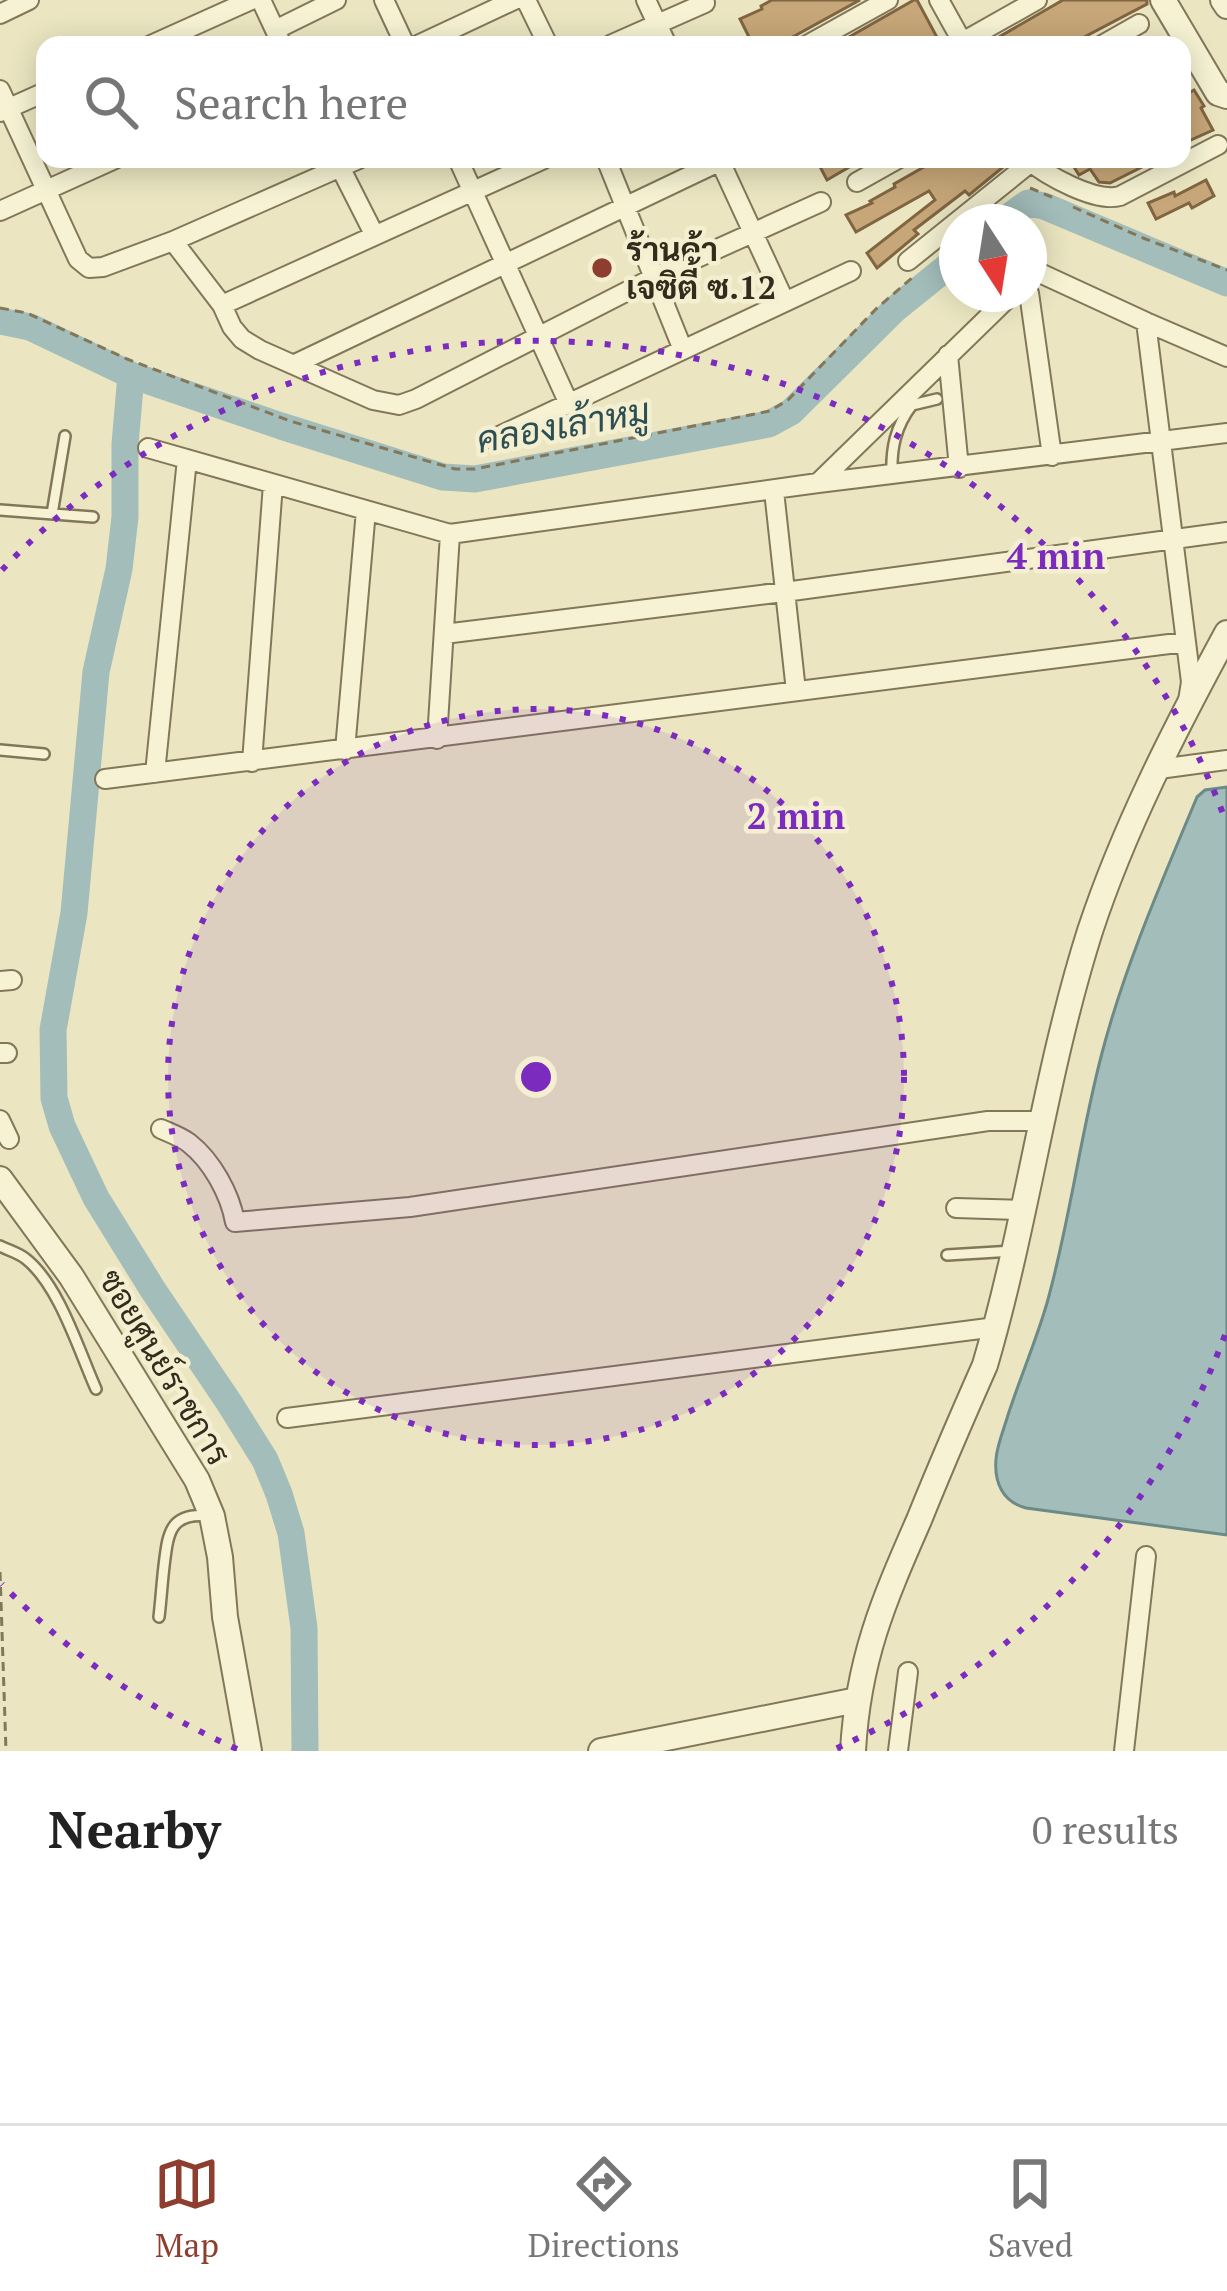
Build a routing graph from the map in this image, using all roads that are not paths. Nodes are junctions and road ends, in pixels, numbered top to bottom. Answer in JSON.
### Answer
{"nodes":[{"id":1,"x":29,"y":0,"type":"edge"},
{"id":2,"x":256,"y":0,"type":"edge"},
{"id":3,"x":336,"y":0,"type":"edge"},
{"id":4,"x":384,"y":0,"type":"edge"},
{"id":5,"x":514,"y":0,"type":"edge"},
{"id":6,"x":526,"y":0,"type":"edge"},
{"id":7,"x":646,"y":0,"type":"edge"},
{"id":8,"x":887,"y":0,"type":"edge"},
{"id":9,"x":939,"y":0,"type":"edge"},
{"id":10,"x":1037,"y":0,"type":"edge"},
{"id":11,"x":1163,"y":0,"type":"edge"},
{"id":12,"x":706,"y":3,"type":"dead end"},
{"id":13,"x":0,"y":14,"type":"edge"},
{"id":14,"x":1139,"y":24,"type":"dead end"},
{"id":15,"x":657,"y":25,"type":"junction"},
{"id":16,"x":172,"y":36,"type":"edge"},
{"id":17,"x":277,"y":36,"type":"edge"},
{"id":18,"x":280,"y":36,"type":"edge"},
{"id":19,"x":401,"y":36,"type":"edge"},
{"id":20,"x":437,"y":36,"type":"edge"},
{"id":21,"x":544,"y":36,"type":"edge"},
{"id":22,"x":631,"y":36,"type":"edge"},
{"id":23,"x":662,"y":36,"type":"edge"},
{"id":24,"x":823,"y":36,"type":"edge"},
{"id":25,"x":957,"y":36,"type":"edge"},
{"id":26,"x":975,"y":36,"type":"edge"},
{"id":27,"x":1118,"y":36,"type":"edge"},
{"id":28,"x":1184,"y":36,"type":"edge"},
{"id":29,"x":1191,"y":47,"type":"edge"},
{"id":30,"x":0,"y":90,"type":"edge"},
{"id":31,"x":36,"y":96,"type":"edge"},
{"id":32,"x":1227,"y":96,"type":"edge"},
{"id":33,"x":4,"y":111,"type":"edge"},
{"id":34,"x":1217,"y":145,"type":"dead end"},
{"id":35,"x":1191,"y":159,"type":"edge"},
{"id":36,"x":95,"y":168,"type":"edge"},
{"id":37,"x":329,"y":168,"type":"edge"},
{"id":38,"x":340,"y":168,"type":"edge"},
{"id":39,"x":462,"y":168,"type":"edge"},
{"id":40,"x":523,"y":168,"type":"edge"},
{"id":41,"x":610,"y":168,"type":"edge"},
{"id":42,"x":704,"y":168,"type":"edge"},
{"id":43,"x":725,"y":168,"type":"edge"},
{"id":44,"x":882,"y":168,"type":"edge"},
{"id":45,"x":1021,"y":168,"type":"edge"},
{"id":46,"x":1044,"y":168,"type":"edge"},
{"id":47,"x":1173,"y":168,"type":"edge"},
{"id":48,"x":856,"y":182,"type":"dead end"},
{"id":49,"x":46,"y":190,"type":"junction"},
{"id":50,"x":472,"y":190,"type":"junction"},
{"id":51,"x":821,"y":202,"type":"dead end"},
{"id":52,"x":627,"y":205,"type":"junction"},
{"id":53,"x":0,"y":211,"type":"edge"},
{"id":54,"x":754,"y":232,"type":"junction"},
{"id":55,"x":374,"y":234,"type":"junction"},
{"id":56,"x":173,"y":241,"type":"junction"},
{"id":57,"x":505,"y":263,"type":"junction"},
{"id":58,"x":914,"y":267,"type":"road end"},
{"id":59,"x":851,"y":272,"type":"dead end"},
{"id":60,"x":655,"y":277,"type":"junction"},
{"id":61,"x":1047,"y":279,"type":"edge"},
{"id":62,"x":785,"y":302,"type":"junction"},
{"id":63,"x":222,"y":305,"type":"junction"},
{"id":64,"x":993,"y":312,"type":"edge"},
{"id":65,"x":1032,"y":312,"type":"edge"},
{"id":66,"x":1146,"y":322,"type":"junction"},
{"id":67,"x":539,"y":337,"type":"junction"},
{"id":68,"x":683,"y":350,"type":"junction"},
{"id":69,"x":948,"y":355,"type":"junction"},
{"id":70,"x":1227,"y":357,"type":"edge"},
{"id":71,"x":295,"y":364,"type":"junction"},
{"id":72,"x":937,"y":398,"type":"dead end"},
{"id":73,"x":569,"y":404,"type":"junction"},
{"id":74,"x":1227,"y":433,"type":"edge"},
{"id":75,"x":65,"y":436,"type":"dead end"},
{"id":76,"x":493,"y":439,"type":"dead end"},
{"id":77,"x":1161,"y":443,"type":"junction"},
{"id":78,"x":148,"y":448,"type":"dead end"},
{"id":79,"x":1052,"y":456,"type":"junction"},
{"id":80,"x":187,"y":459,"type":"junction"},
{"id":81,"x":959,"y":468,"type":"junction"},
{"id":82,"x":892,"y":476,"type":"junction"},
{"id":83,"x":273,"y":484,"type":"junction"},
{"id":84,"x":818,"y":484,"type":"junction"},
{"id":85,"x":774,"y":491,"type":"junction"},
{"id":86,"x":0,"y":510,"type":"edge"},
{"id":87,"x":366,"y":510,"type":"junction"},
{"id":88,"x":52,"y":514,"type":"junction"},
{"id":89,"x":92,"y":517,"type":"dead end"},
{"id":90,"x":1227,"y":532,"type":"edge"},
{"id":91,"x":451,"y":534,"type":"junction"},
{"id":92,"x":1173,"y":541,"type":"junction"},
{"id":93,"x":785,"y":592,"type":"junction"},
{"id":94,"x":1227,"y":633,"type":"edge"},
{"id":95,"x":443,"y":634,"type":"junction"},
{"id":96,"x":1185,"y":642,"type":"junction"},
{"id":97,"x":796,"y":691,"type":"junction"},
{"id":98,"x":1186,"y":708,"type":"junction"},
{"id":99,"x":436,"y":739,"type":"junction"},
{"id":100,"x":0,"y":750,"type":"edge"},
{"id":101,"x":345,"y":750,"type":"junction"},
{"id":102,"x":44,"y":754,"type":"dead end"},
{"id":103,"x":1227,"y":760,"type":"edge"},
{"id":104,"x":252,"y":761,"type":"junction"},
{"id":105,"x":1159,"y":769,"type":"junction"},
{"id":106,"x":155,"y":773,"type":"junction"},
{"id":107,"x":105,"y":779,"type":"dead end"},
{"id":108,"x":1041,"y":1121,"type":"junction"},
{"id":109,"x":161,"y":1129,"type":"dead end"},
{"id":110,"x":1,"y":1185,"type":"edge"},
{"id":111,"x":956,"y":1208,"type":"dead end"},
{"id":112,"x":1022,"y":1210,"type":"junction"},
{"id":113,"x":0,"y":1246,"type":"edge"},
{"id":114,"x":1012,"y":1250,"type":"junction"},
{"id":115,"x":947,"y":1255,"type":"dead end"},
{"id":116,"x":996,"y":1327,"type":"junction"},
{"id":117,"x":96,"y":1389,"type":"dead end"},
{"id":118,"x":287,"y":1418,"type":"dead end"},
{"id":119,"x":212,"y":1516,"type":"junction"},
{"id":120,"x":1146,"y":1556,"type":"dead end"},
{"id":121,"x":159,"y":1617,"type":"dead end"},
{"id":122,"x":908,"y":1672,"type":"dead end"},
{"id":123,"x":856,"y":1700,"type":"junction"},
{"id":124,"x":249,"y":1751,"type":"edge"},
{"id":125,"x":601,"y":1751,"type":"edge"},
{"id":126,"x":853,"y":1751,"type":"edge"},
{"id":127,"x":898,"y":1751,"type":"edge"},
{"id":128,"x":1124,"y":1751,"type":"edge"}],
"edges":[{"from":1,"to":13,"type":"street"},
{"from":2,"to":16,"type":"street"},
{"from":2,"to":17,"type":"street"},
{"from":3,"to":18,"type":"street"},
{"from":4,"to":19,"type":"street"},
{"from":5,"to":20,"type":"street"},
{"from":6,"to":21,"type":"street"},
{"from":7,"to":15,"type":"street"},
{"from":8,"to":24,"type":"street"},
{"from":9,"to":25,"type":"street"},
{"from":10,"to":26,"type":"street"},
{"from":11,"to":28,"type":"street"},
{"from":12,"to":15,"type":"street"},
{"from":14,"to":27,"type":"street"},
{"from":15,"to":22,"type":"street"},
{"from":15,"to":23,"type":"street"},
{"from":29,"to":32,"type":"street"},
{"from":30,"to":33,"type":"street"},
{"from":31,"to":33,"type":"street"},
{"from":33,"to":49,"type":"street"},
{"from":34,"to":35,"type":"street"},
{"from":36,"to":49,"type":"street"},
{"from":37,"to":56,"type":"street"},
{"from":38,"to":55,"type":"street"},
{"from":39,"to":50,"type":"street"},
{"from":40,"to":50,"type":"street"},
{"from":41,"to":52,"type":"street"},
{"from":42,"to":52,"type":"street"},
{"from":43,"to":54,"type":"street"},
{"from":44,"to":48,"type":"street"},
{"from":45,"to":58,"type":"street"},
{"from":46,"to":47,"type":"street"},
{"from":49,"to":53,"type":"street"},
{"from":49,"to":56,"type":"street"},
{"from":50,"to":55,"type":"street"},
{"from":50,"to":57,"type":"street"},
{"from":51,"to":54,"type":"street"},
{"from":52,"to":57,"type":"street"},
{"from":52,"to":60,"type":"street"},
{"from":54,"to":60,"type":"street"},
{"from":54,"to":62,"type":"street"},
{"from":55,"to":63,"type":"street"},
{"from":56,"to":63,"type":"street"},
{"from":57,"to":67,"type":"street"},
{"from":57,"to":71,"type":"street"},
{"from":59,"to":62,"type":"street"},
{"from":60,"to":67,"type":"street"},
{"from":60,"to":68,"type":"street"},
{"from":61,"to":66,"type":"street"},
{"from":62,"to":68,"type":"street"},
{"from":63,"to":71,"type":"street"},
{"from":64,"to":69,"type":"street"},
{"from":65,"to":79,"type":"street"},
{"from":66,"to":70,"type":"street"},
{"from":66,"to":77,"type":"street"},
{"from":67,"to":71,"type":"street"},
{"from":67,"to":73,"type":"street"},
{"from":68,"to":73,"type":"street"},
{"from":69,"to":81,"type":"street"},
{"from":69,"to":84,"type":"street"},
{"from":72,"to":82,"type":"lane"},
{"from":73,"to":76,"type":"street"},
{"from":74,"to":77,"type":"street"},
{"from":75,"to":88,"type":"lane"},
{"from":77,"to":79,"type":"street"},
{"from":77,"to":92,"type":"street"},
{"from":78,"to":80,"type":"street"},
{"from":79,"to":81,"type":"street"},
{"from":80,"to":83,"type":"street"},
{"from":80,"to":106,"type":"street"},
{"from":81,"to":82,"type":"street"},
{"from":82,"to":84,"type":"street"},
{"from":83,"to":87,"type":"street"},
{"from":83,"to":104,"type":"street"},
{"from":84,"to":85,"type":"street"},
{"from":85,"to":91,"type":"street"},
{"from":85,"to":93,"type":"street"},
{"from":86,"to":88,"type":"lane"},
{"from":87,"to":91,"type":"street"},
{"from":87,"to":101,"type":"street"},
{"from":88,"to":89,"type":"lane"},
{"from":90,"to":92,"type":"street"},
{"from":91,"to":95,"type":"street"},
{"from":92,"to":93,"type":"street"},
{"from":92,"to":96,"type":"street"},
{"from":93,"to":95,"type":"street"},
{"from":93,"to":97,"type":"street"},
{"from":94,"to":98,"type":"street"},
{"from":95,"to":99,"type":"street"},
{"from":96,"to":97,"type":"street"},
{"from":96,"to":98,"type":"street"},
{"from":97,"to":99,"type":"street"},
{"from":98,"to":105,"type":"street"},
{"from":99,"to":101,"type":"street"},
{"from":100,"to":102,"type":"lane"},
{"from":101,"to":104,"type":"street"},
{"from":103,"to":105,"type":"street"},
{"from":104,"to":106,"type":"street"},
{"from":105,"to":108,"type":"street"},
{"from":106,"to":107,"type":"street"},
{"from":108,"to":109,"type":"street"},
{"from":108,"to":112,"type":"street"},
{"from":110,"to":119,"type":"street","name":"ซอยศูนย์ราชการ"},
{"from":111,"to":112,"type":"street"},
{"from":112,"to":114,"type":"street"},
{"from":113,"to":117,"type":"lane"},
{"from":114,"to":115,"type":"lane"},
{"from":114,"to":116,"type":"street"},
{"from":116,"to":118,"type":"street"},
{"from":116,"to":123,"type":"street"},
{"from":119,"to":121,"type":"lane"},
{"from":119,"to":124,"type":"street","name":"ซอยศูนย์ราชการ"},
{"from":120,"to":128,"type":"street"},
{"from":122,"to":127,"type":"street"},
{"from":123,"to":125,"type":"street"},
{"from":123,"to":126,"type":"street"}]}
